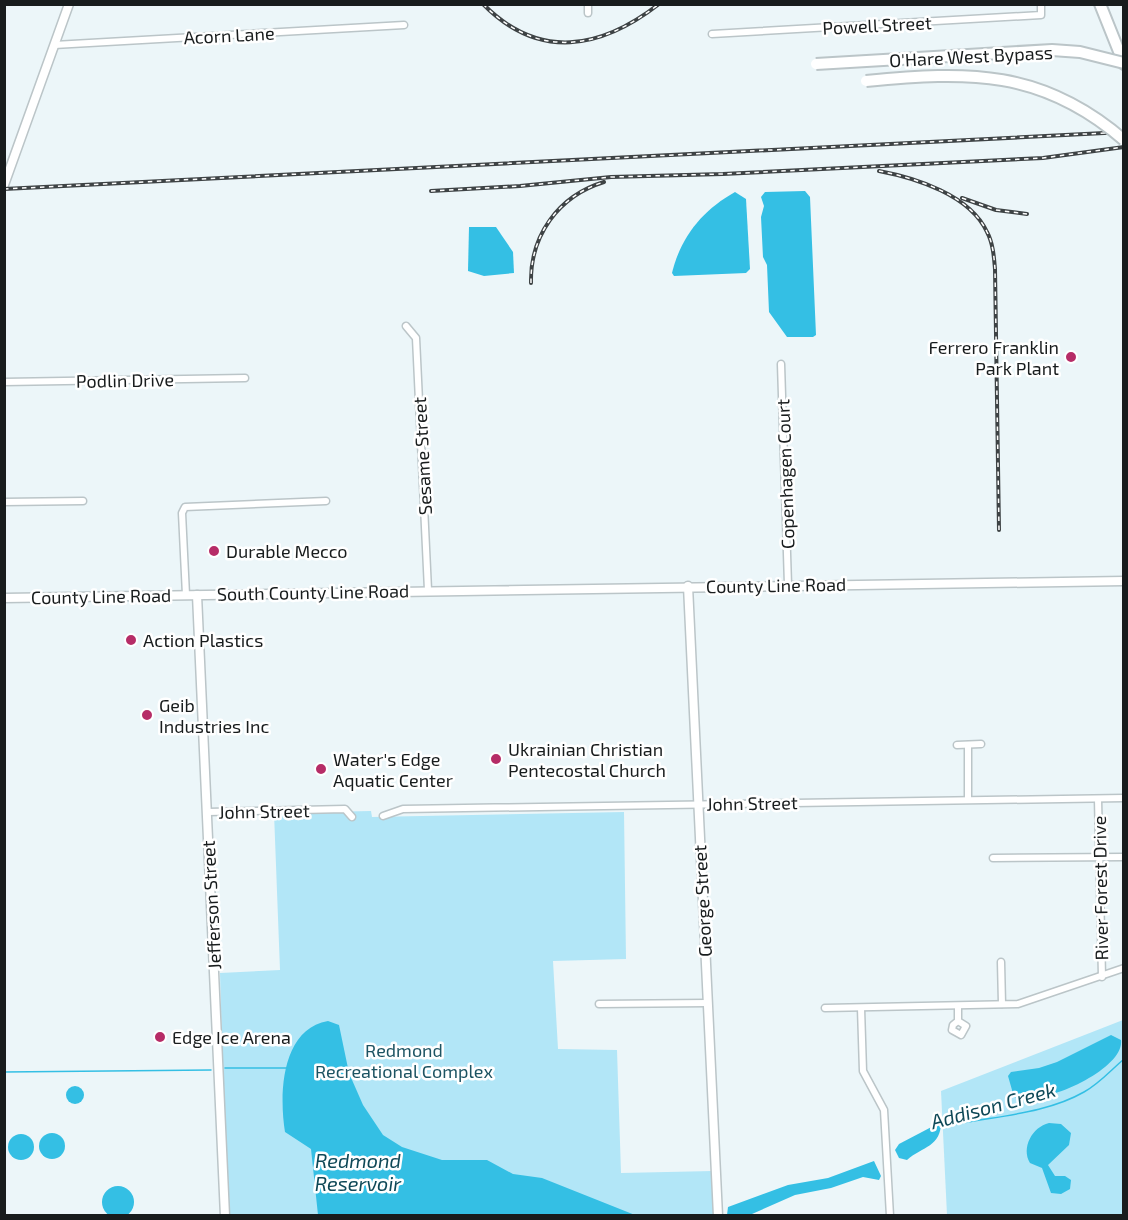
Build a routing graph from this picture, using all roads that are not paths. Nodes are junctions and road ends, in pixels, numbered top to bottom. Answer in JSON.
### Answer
{"nodes":[{"id":1,"x":69,"y":4,"type":"edge"},
{"id":2,"x":588,"y":4,"type":"edge"},
{"id":3,"x":1041,"y":4,"type":"edge"},
{"id":4,"x":1100,"y":4,"type":"edge"},
{"id":5,"x":588,"y":13,"type":"dead end"},
{"id":6,"x":404,"y":25,"type":"dead end"},
{"id":7,"x":712,"y":34,"type":"dead end"},
{"id":8,"x":54,"y":45,"type":"junction"},
{"id":9,"x":1124,"y":63,"type":"edge"},
{"id":10,"x":816,"y":64,"type":"dead end"},
{"id":11,"x":866,"y":81,"type":"dead end"},
{"id":12,"x":1124,"y":140,"type":"edge"},
{"id":13,"x":4,"y":185,"type":"edge"},
{"id":14,"x":406,"y":326,"type":"dead end"},
{"id":15,"x":781,"y":364,"type":"dead end"},
{"id":16,"x":245,"y":378,"type":"dead end"},
{"id":17,"x":4,"y":382,"type":"edge"},
{"id":18,"x":83,"y":501,"type":"dead end"},
{"id":19,"x":326,"y":501,"type":"dead end"},
{"id":20,"x":4,"y":502,"type":"edge"},
{"id":21,"x":1124,"y":580,"type":"edge"},
{"id":22,"x":788,"y":585,"type":"junction"},
{"id":23,"x":688,"y":586,"type":"junction"},
{"id":24,"x":428,"y":590,"type":"junction"},
{"id":25,"x":186,"y":595,"type":"junction"},
{"id":26,"x":197,"y":595,"type":"junction"},
{"id":27,"x":4,"y":598,"type":"edge"},
{"id":28,"x":981,"y":744,"type":"dead end"},
{"id":29,"x":957,"y":745,"type":"dead end"},
{"id":30,"x":968,"y":745,"type":"junction"},
{"id":31,"x":1098,"y":798,"type":"junction"},
{"id":32,"x":1124,"y":798,"type":"edge"},
{"id":33,"x":968,"y":799,"type":"junction"},
{"id":34,"x":697,"y":804,"type":"junction"},
{"id":35,"x":207,"y":812,"type":"junction"},
{"id":36,"x":383,"y":816,"type":"dead end"},
{"id":37,"x":352,"y":817,"type":"dead end"},
{"id":38,"x":1099,"y":857,"type":"junction"},
{"id":39,"x":1124,"y":857,"type":"edge"},
{"id":40,"x":993,"y":858,"type":"dead end"},
{"id":41,"x":1002,"y":962,"type":"dead end"},
{"id":42,"x":1124,"y":968,"type":"edge"},
{"id":43,"x":1102,"y":977,"type":"junction"},
{"id":44,"x":708,"y":1003,"type":"junction"},
{"id":45,"x":598,"y":1004,"type":"dead end"},
{"id":46,"x":1002,"y":1004,"type":"junction"},
{"id":47,"x":958,"y":1006,"type":"junction"},
{"id":48,"x":825,"y":1008,"type":"dead end"},
{"id":49,"x":861,"y":1008,"type":"junction"},
{"id":50,"x":958,"y":1021,"type":"dead end"},
{"id":51,"x":225,"y":1215,"type":"edge"},
{"id":52,"x":718,"y":1215,"type":"edge"},
{"id":53,"x":890,"y":1215,"type":"edge"}],
"edges":[{"from":1,"to":8,"type":"street"},
{"from":2,"to":5,"type":"street"},
{"from":3,"to":7,"type":"street","name":"Powell Street"},
{"from":4,"to":9,"type":"highway"},
{"from":6,"to":8,"type":"street","name":"Acorn Lane"},
{"from":8,"to":13,"type":"street"},
{"from":9,"to":10,"type":"highway","name":"O'Hare West Bypass","bridge":true},
{"from":11,"to":12,"type":"highway","name":"O'Hare West Bypass","bridge":true},
{"from":14,"to":24,"type":"street","name":"Sesame Street"},
{"from":15,"to":22,"type":"street","name":"Copenhagen Court"},
{"from":16,"to":17,"type":"street","name":"Podlin Drive"},
{"from":18,"to":20,"type":"street"},
{"from":19,"to":25,"type":"street"},
{"from":21,"to":22,"type":"street","name":"County Line Road"},
{"from":22,"to":23,"type":"street","name":"County Line Road"},
{"from":23,"to":24,"type":"street","name":"County Line Road"},
{"from":23,"to":34,"type":"street","name":"George Street"},
{"from":24,"to":26,"type":"street","name":"South County Line Road"},
{"from":25,"to":26,"type":"street","name":"County Line Road"},
{"from":25,"to":27,"type":"street","name":"County Line Road"},
{"from":26,"to":35,"type":"street","name":"Jefferson Street"},
{"from":28,"to":30,"type":"street"},
{"from":29,"to":30,"type":"street"},
{"from":30,"to":33,"type":"street"},
{"from":31,"to":32,"type":"street","name":"John Street"},
{"from":31,"to":33,"type":"street","name":"John Street"},
{"from":31,"to":38,"type":"street","name":"River Forest Drive"},
{"from":33,"to":34,"type":"street","name":"John Street"},
{"from":34,"to":36,"type":"street","name":"John Street"},
{"from":34,"to":44,"type":"street","name":"George Street"},
{"from":35,"to":37,"type":"street","name":"John Street"},
{"from":35,"to":51,"type":"street","name":"Jefferson Street"},
{"from":38,"to":39,"type":"street"},
{"from":38,"to":40,"type":"street"},
{"from":38,"to":43,"type":"street","name":"River Forest Drive"},
{"from":41,"to":46,"type":"street"},
{"from":42,"to":43,"type":"street"},
{"from":43,"to":46,"type":"street"},
{"from":44,"to":45,"type":"street"},
{"from":44,"to":52,"type":"street","name":"George Street"},
{"from":46,"to":47,"type":"street"},
{"from":47,"to":49,"type":"street"},
{"from":47,"to":50,"type":"street"},
{"from":48,"to":49,"type":"street"},
{"from":49,"to":53,"type":"street"}]}
